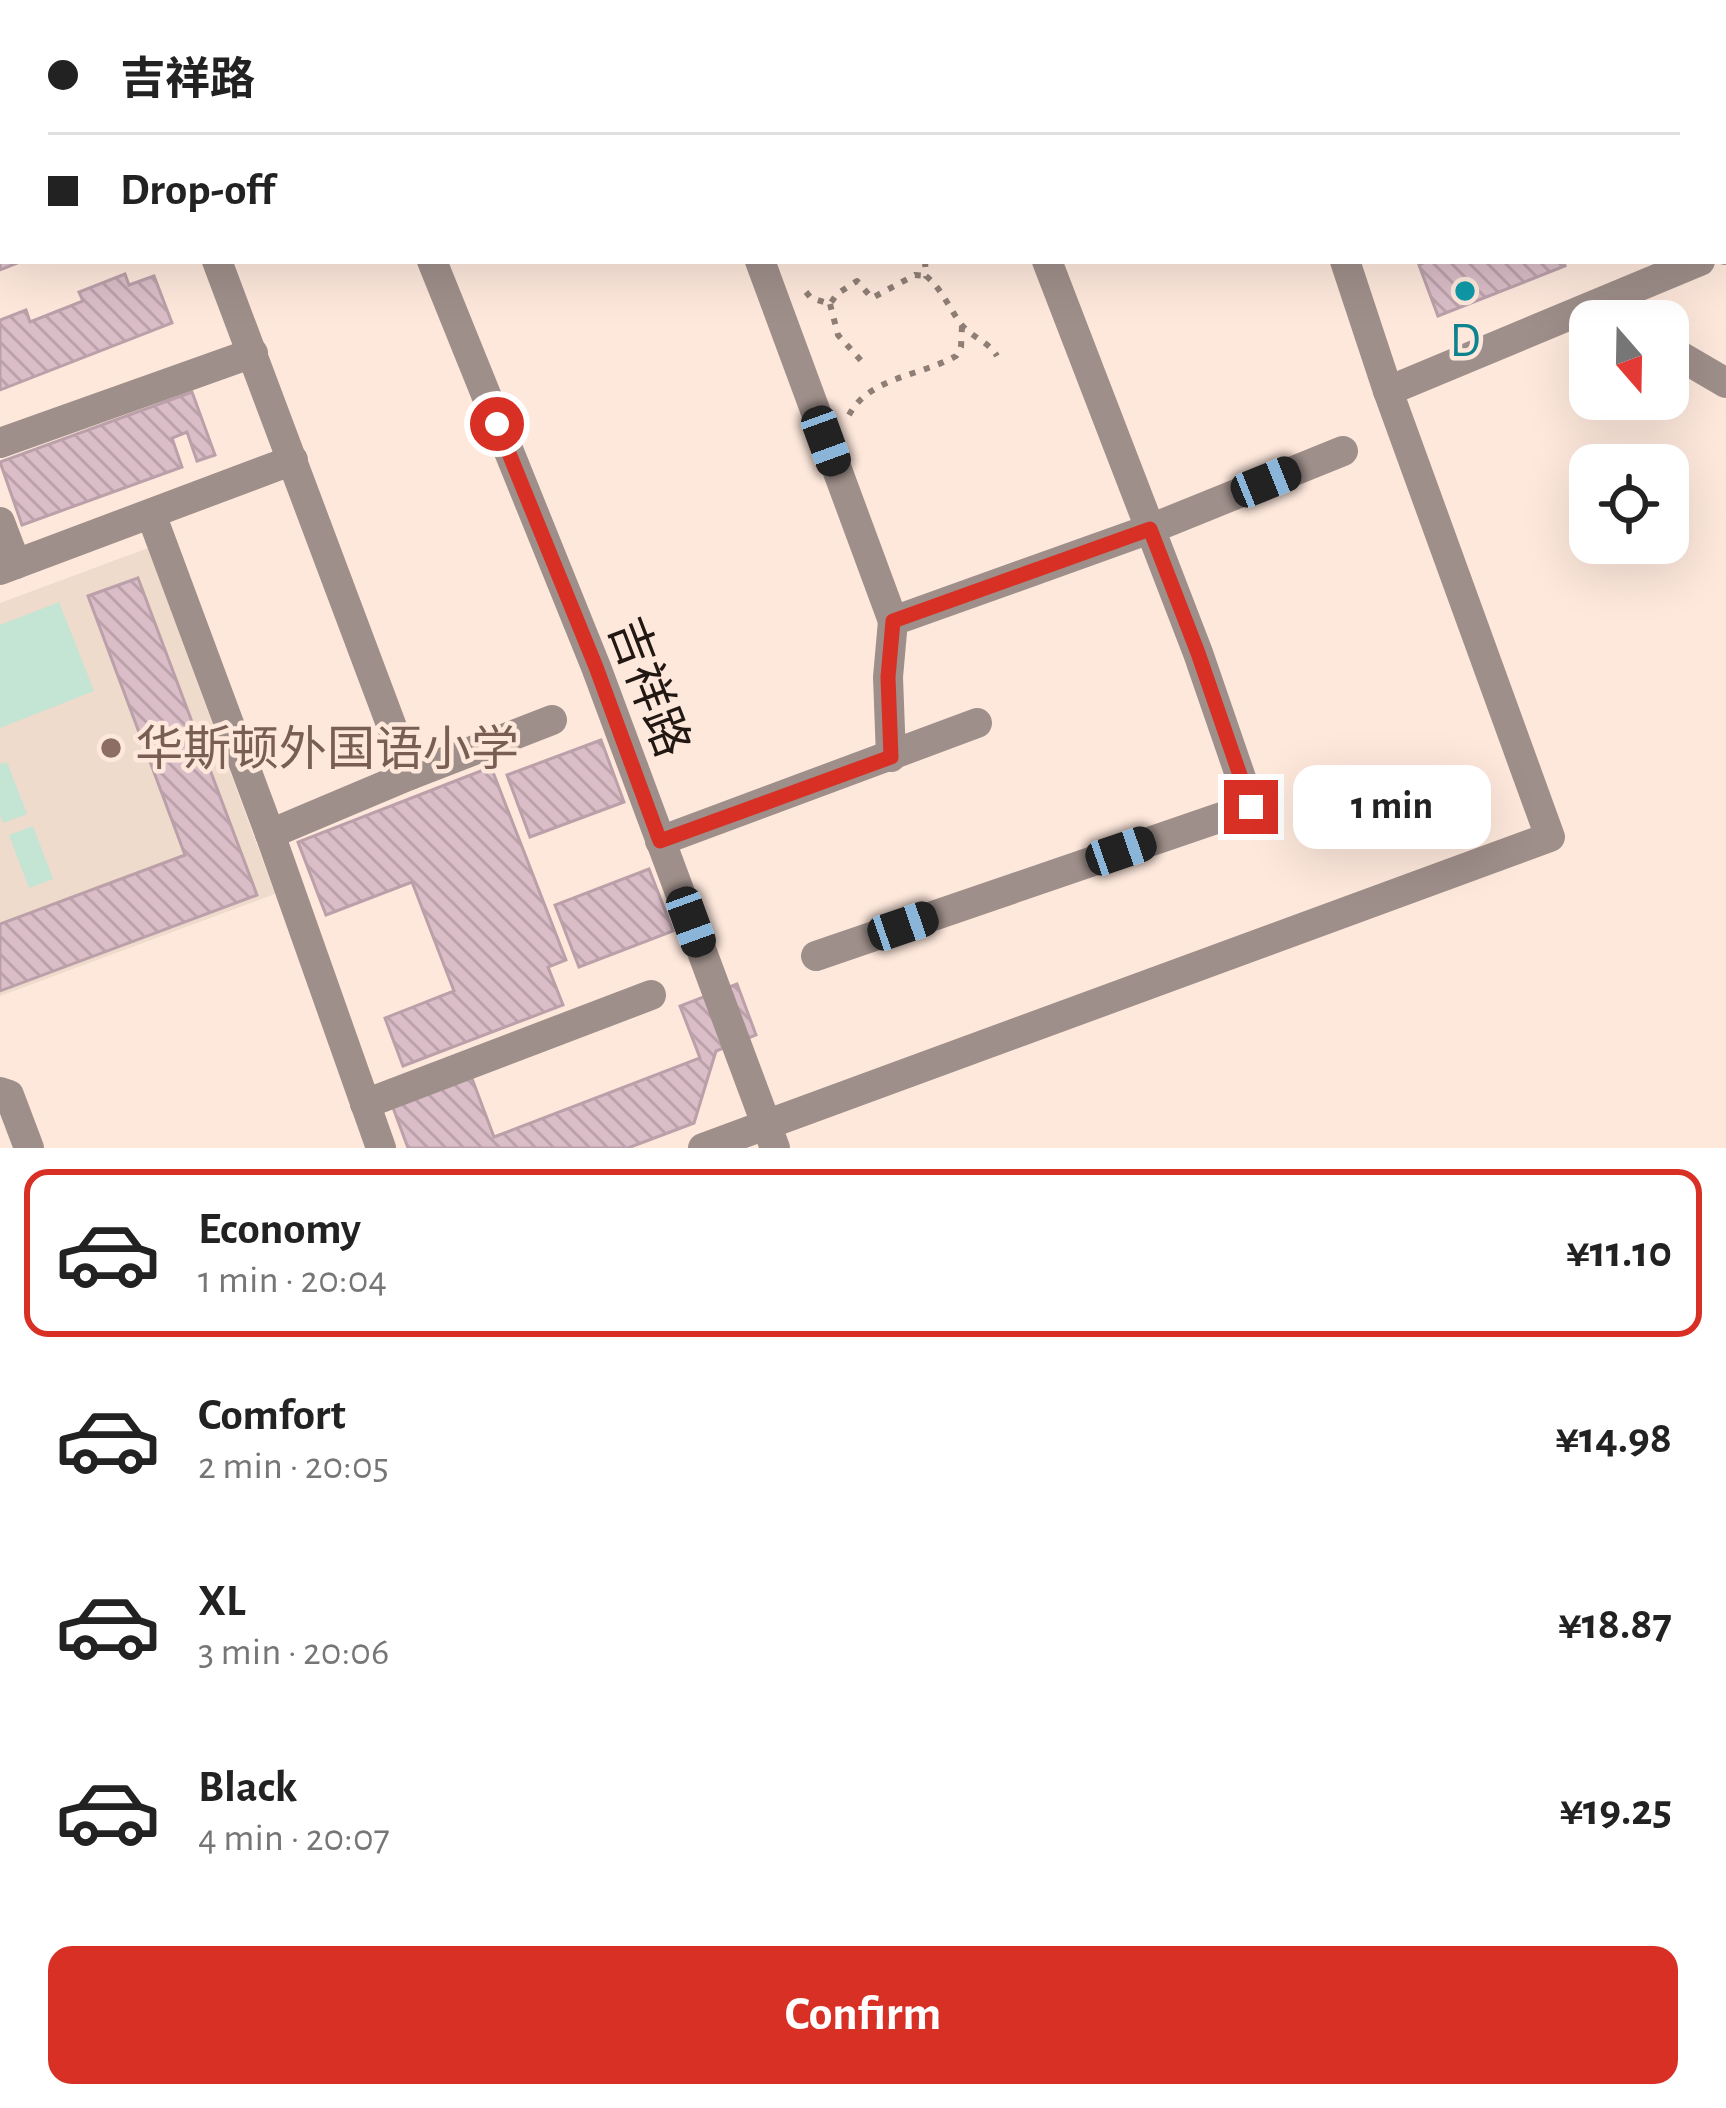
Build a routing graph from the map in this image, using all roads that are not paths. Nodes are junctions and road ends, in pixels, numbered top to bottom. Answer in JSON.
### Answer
{"nodes":[{"id":1,"x":218,"y":264,"type":"edge"},
{"id":2,"x":433,"y":264,"type":"edge"},
{"id":3,"x":761,"y":264,"type":"edge"},
{"id":4,"x":1048,"y":264,"type":"edge"},
{"id":5,"x":1346,"y":264,"type":"edge"},
{"id":6,"x":1693,"y":264,"type":"edge"},
{"id":7,"x":253,"y":352,"type":"junction"},
{"id":8,"x":1689,"y":361,"type":"edge"},
{"id":9,"x":1726,"y":383,"type":"edge"},
{"id":10,"x":1388,"y":391,"type":"junction"},
{"id":11,"x":0,"y":443,"type":"edge"},
{"id":12,"x":1343,"y":451,"type":"dead end"},
{"id":13,"x":293,"y":460,"type":"junction"},
{"id":14,"x":151,"y":514,"type":"junction"},
{"id":15,"x":0,"y":522,"type":"edge"},
{"id":16,"x":1150,"y":529,"type":"junction"},
{"id":17,"x":8,"y":567,"type":"edge"},
{"id":18,"x":893,"y":621,"type":"junction"},
{"id":19,"x":552,"y":720,"type":"dead end"},
{"id":20,"x":977,"y":723,"type":"dead end"},
{"id":21,"x":891,"y":757,"type":"junction"},
{"id":22,"x":410,"y":775,"type":"junction"},
{"id":23,"x":270,"y":834,"type":"junction"},
{"id":24,"x":660,"y":841,"type":"junction"},
{"id":25,"x":816,"y":956,"type":"dead end"},
{"id":26,"x":651,"y":995,"type":"dead end"},
{"id":27,"x":0,"y":1092,"type":"edge"},
{"id":28,"x":365,"y":1104,"type":"junction"},
{"id":29,"x":771,"y":1137,"type":"edge"},
{"id":30,"x":29,"y":1148,"type":"edge"},
{"id":31,"x":381,"y":1148,"type":"edge"},
{"id":32,"x":704,"y":1148,"type":"edge"}],
"edges":[{"from":1,"to":7,"type":"street"},
{"from":2,"to":24,"type":"street","name":"吉祥路"},
{"from":3,"to":18,"type":"street"},
{"from":4,"to":16,"type":"street"},
{"from":5,"to":10,"type":"street"},
{"from":6,"to":10,"type":"street"},
{"from":7,"to":11,"type":"street"},
{"from":7,"to":13,"type":"street"},
{"from":8,"to":9,"type":"street"},
{"from":10,"to":29,"type":"street"},
{"from":12,"to":16,"type":"street"},
{"from":13,"to":14,"type":"street"},
{"from":13,"to":22,"type":"street"},
{"from":14,"to":17,"type":"street"},
{"from":14,"to":23,"type":"street"},
{"from":15,"to":17,"type":"street"},
{"from":16,"to":18,"type":"street"},
{"from":16,"to":25,"type":"street"},
{"from":18,"to":21,"type":"street"},
{"from":19,"to":22,"type":"street"},
{"from":20,"to":21,"type":"street"},
{"from":21,"to":24,"type":"street"},
{"from":22,"to":23,"type":"street"},
{"from":23,"to":28,"type":"street"},
{"from":24,"to":29,"type":"street","name":"吉祥路"},
{"from":26,"to":28,"type":"street"},
{"from":27,"to":30,"type":"street"},
{"from":28,"to":31,"type":"street"},
{"from":29,"to":32,"type":"street"}]}
